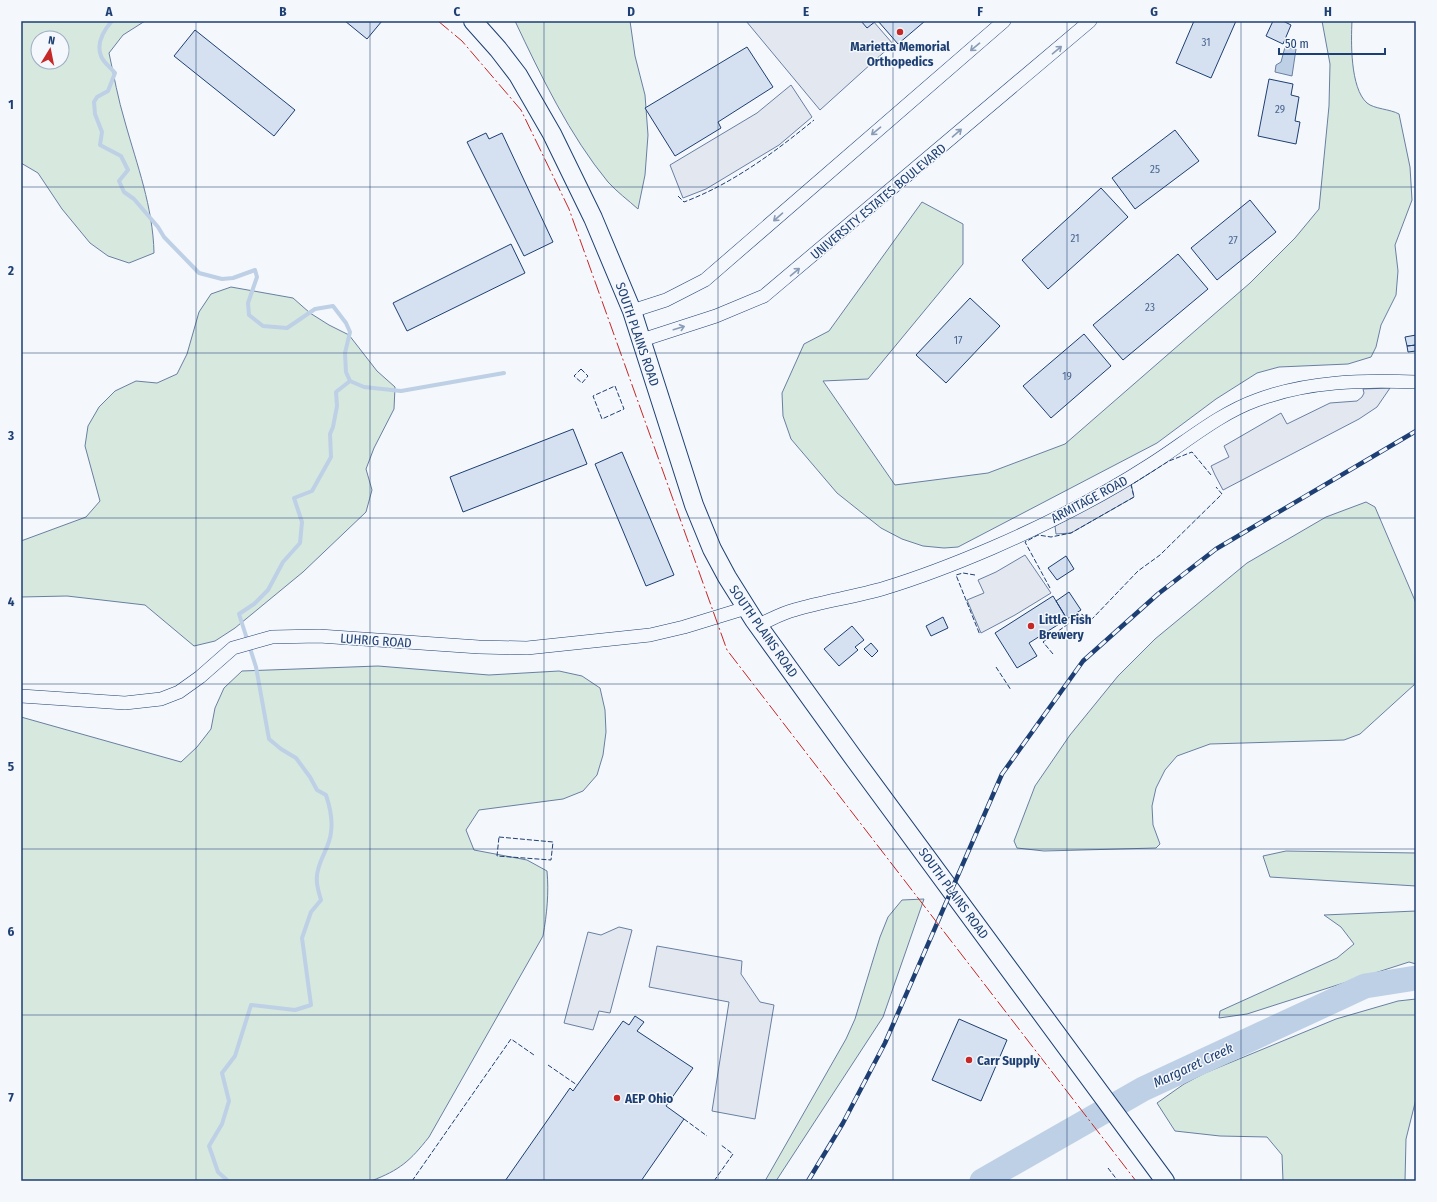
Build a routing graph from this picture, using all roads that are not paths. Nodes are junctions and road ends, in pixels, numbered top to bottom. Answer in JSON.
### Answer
{"nodes":[{"id":1,"x":474,"y":21,"type":"edge"},
{"id":2,"x":1004,"y":21,"type":"edge"},
{"id":3,"x":1090,"y":21,"type":"edge"},
{"id":4,"x":632,"y":311,"type":"junction"},
{"id":5,"x":642,"y":340,"type":"junction"},
{"id":6,"x":1416,"y":382,"type":"edge"},
{"id":7,"x":746,"y":608,"type":"junction"},
{"id":8,"x":758,"y":625,"type":"junction"},
{"id":9,"x":21,"y":696,"type":"edge"},
{"id":10,"x":1164,"y":1181,"type":"edge"}],
"edges":[{"from":1,"to":4,"type":"main road","name":"SOUTH PLAINS ROAD"},
{"from":2,"to":4,"type":"street","one_way":true},
{"from":5,"to":3,"type":"street","name":"UNIVERSITY ESTATES BOULEVARD","one_way":true},
{"from":4,"to":5,"type":"main road","name":"SOUTH PLAINS ROAD"},
{"from":5,"to":7,"type":"main road","name":"SOUTH PLAINS ROAD"},
{"from":6,"to":8,"type":"street","name":"ARMITAGE ROAD"},
{"from":7,"to":8,"type":"main road","name":"SOUTH PLAINS ROAD"},
{"from":7,"to":9,"type":"street","name":"LUHRIG ROAD"},
{"from":8,"to":10,"type":"main road","name":"SOUTH PLAINS ROAD"}]}
